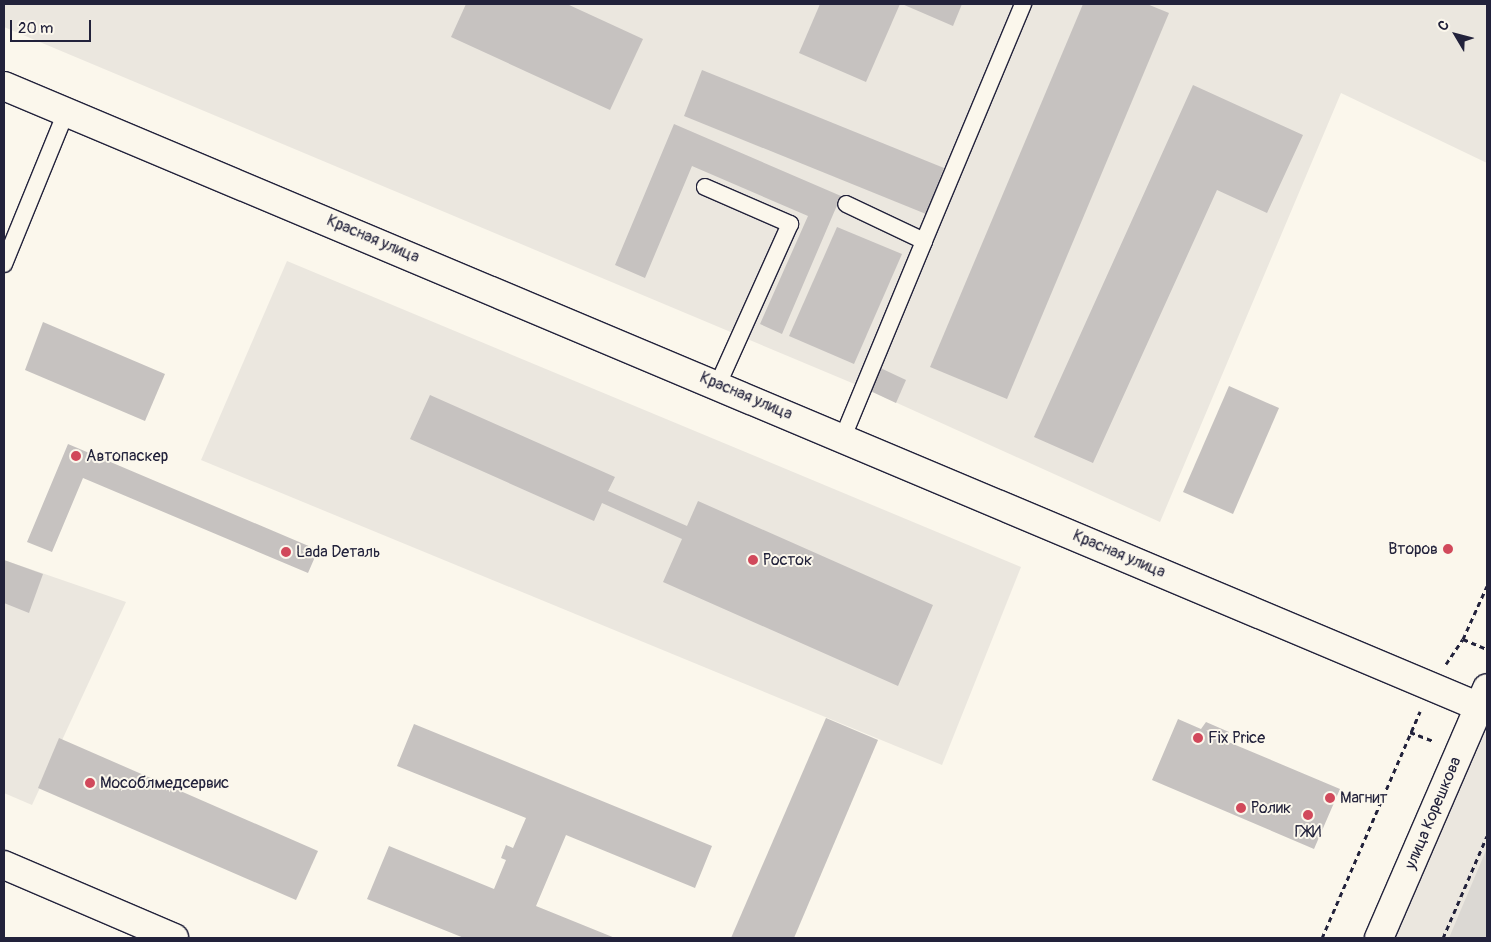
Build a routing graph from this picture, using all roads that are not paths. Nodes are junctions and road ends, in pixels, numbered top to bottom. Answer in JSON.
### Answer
{"nodes":[{"id":1,"x":1023,"y":4,"type":"edge"},
{"id":2,"x":4,"y":86,"type":"edge"},
{"id":3,"x":66,"y":112,"type":"junction"},
{"id":4,"x":705,"y":187,"type":"dead end"},
{"id":5,"x":846,"y":204,"type":"dead end"},
{"id":6,"x":924,"y":241,"type":"junction"},
{"id":7,"x":4,"y":264,"type":"edge"},
{"id":8,"x":718,"y":384,"type":"junction"},
{"id":9,"x":843,"y":437,"type":"junction"},
{"id":10,"x":1485,"y":701,"type":"edge"},
{"id":11,"x":4,"y":865,"type":"edge"},
{"id":12,"x":174,"y":938,"type":"edge"},
{"id":13,"x":1379,"y":938,"type":"edge"}],
"edges":[{"from":1,"to":6,"type":"lane"},
{"from":2,"to":3,"type":"main road","name":"Красная улица"},
{"from":3,"to":7,"type":"lane"},
{"from":3,"to":8,"type":"main road","name":"Красная улица"},
{"from":4,"to":8,"type":"lane"},
{"from":5,"to":6,"type":"lane"},
{"from":6,"to":9,"type":"lane"},
{"from":8,"to":9,"type":"main road","name":"Красная улица"},
{"from":9,"to":10,"type":"main road","name":"Красная улица"},
{"from":10,"to":13,"type":"main road","name":"улица Корешкова"},
{"from":11,"to":12,"type":"main road"}]}
